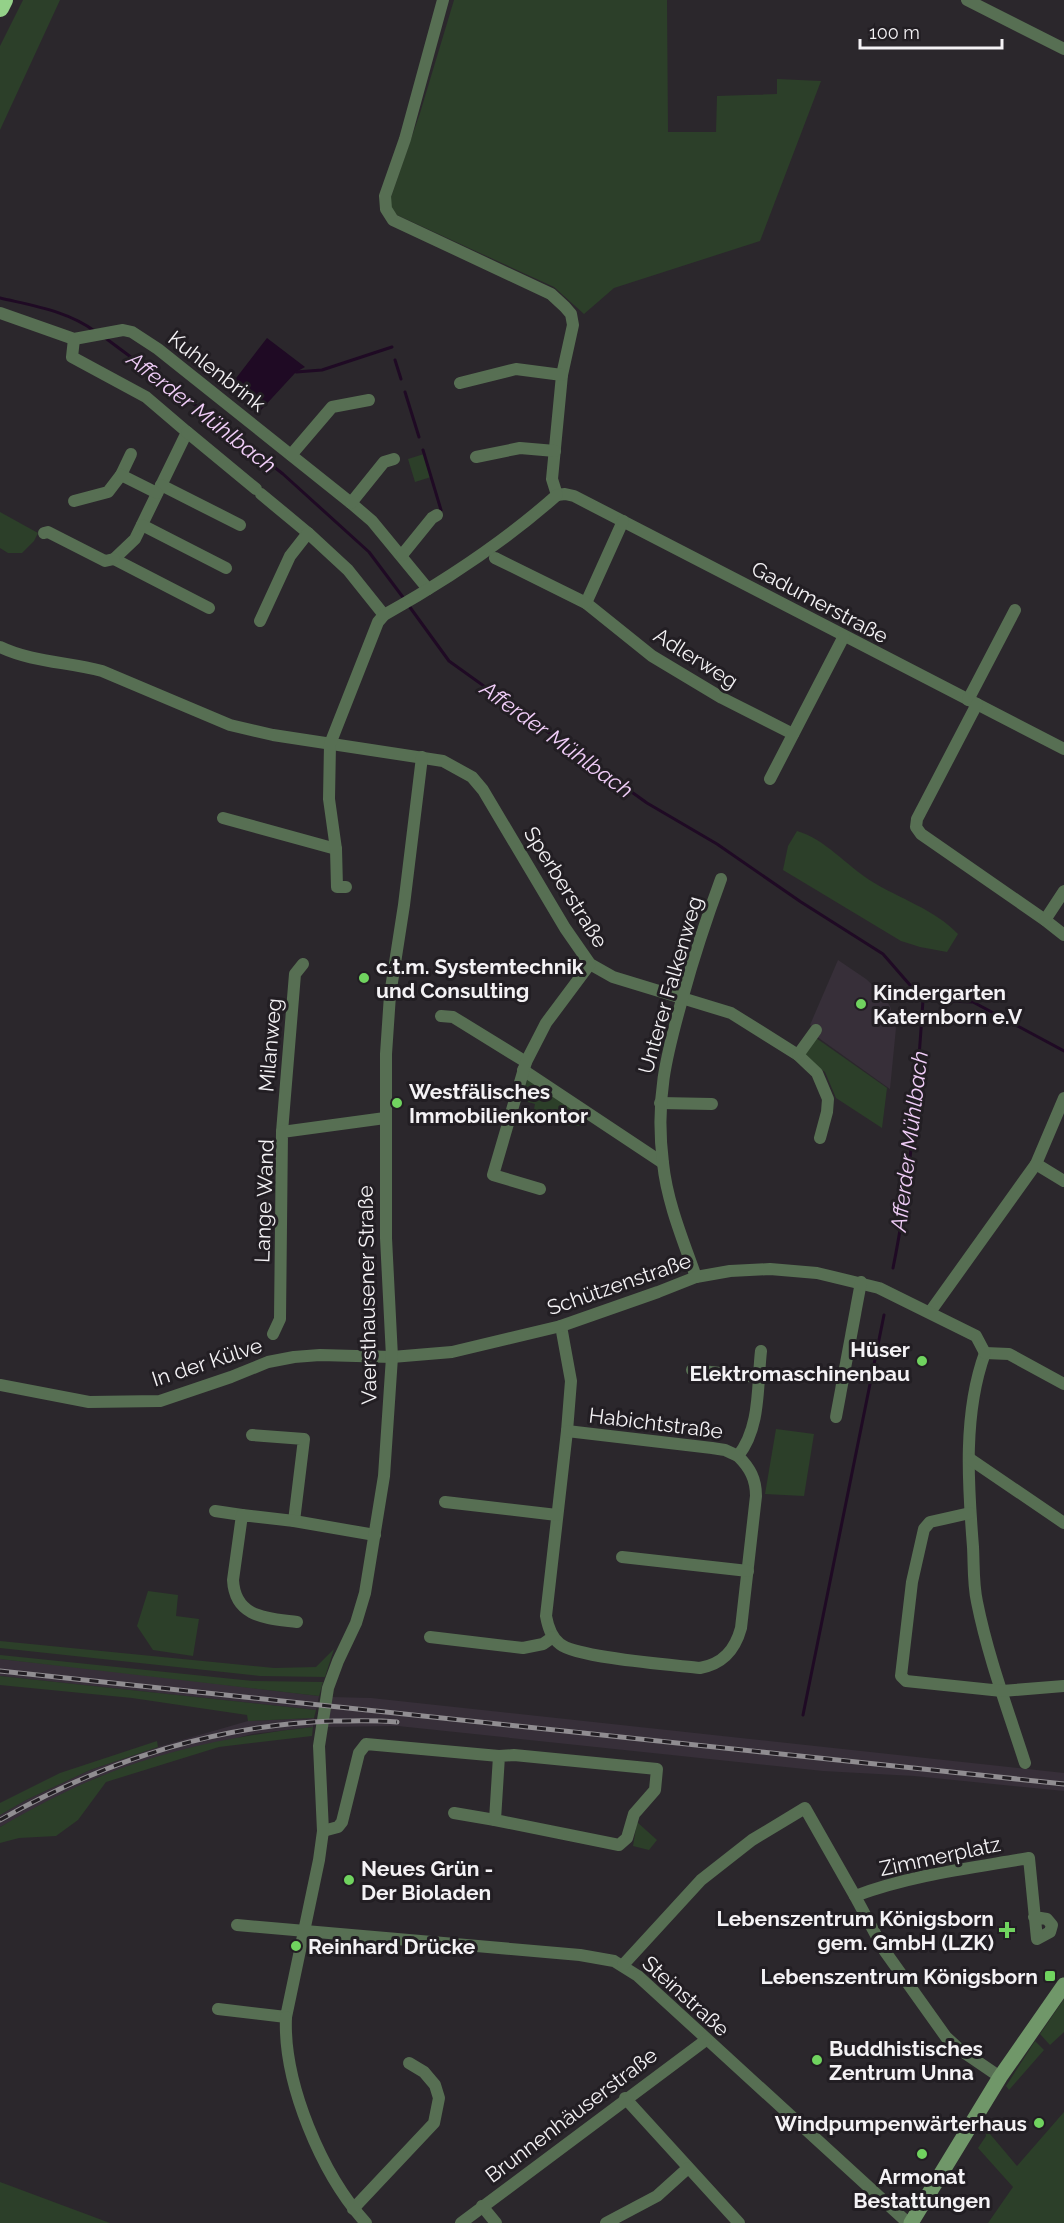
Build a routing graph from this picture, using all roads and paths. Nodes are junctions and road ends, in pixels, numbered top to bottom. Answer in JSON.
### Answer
{"nodes":[{"id":1,"x":4,"y":0,"type":"edge"},
{"id":2,"x":443,"y":0,"type":"edge"},
{"id":3,"x":967,"y":0,"type":"edge"},
{"id":4,"x":0,"y":8,"type":"edge"},
{"id":5,"x":1064,"y":49,"type":"edge"},
{"id":6,"x":0,"y":313,"type":"edge"},
{"id":7,"x":74,"y":339,"type":"junction"},
{"id":8,"x":562,"y":375,"type":"junction"},
{"id":9,"x":460,"y":383,"type":"dead end"},
{"id":10,"x":369,"y":400,"type":"dead end"},
{"id":11,"x":187,"y":432,"type":"junction"},
{"id":12,"x":555,"y":451,"type":"junction"},
{"id":13,"x":131,"y":454,"type":"dead end"},
{"id":14,"x":291,"y":455,"type":"junction"},
{"id":15,"x":476,"y":456,"type":"dead end"},
{"id":16,"x":394,"y":459,"type":"dead end"},
{"id":17,"x":121,"y":476,"type":"junction"},
{"id":18,"x":159,"y":489,"type":"junction"},
{"id":19,"x":557,"y":495,"type":"junction"},
{"id":20,"x":74,"y":501,"type":"dead end"},
{"id":21,"x":351,"y":503,"type":"junction"},
{"id":22,"x":437,"y":515,"type":"dead end"},
{"id":23,"x":622,"y":521,"type":"junction"},
{"id":24,"x":142,"y":525,"type":"junction"},
{"id":25,"x":240,"y":525,"type":"dead end"},
{"id":26,"x":44,"y":533,"type":"dead end"},
{"id":27,"x":308,"y":533,"type":"junction"},
{"id":28,"x":402,"y":555,"type":"junction"},
{"id":29,"x":495,"y":558,"type":"dead end"},
{"id":30,"x":114,"y":559,"type":"junction"},
{"id":31,"x":226,"y":568,"type":"dead end"},
{"id":32,"x":428,"y":589,"type":"junction"},
{"id":33,"x":586,"y":603,"type":"junction"},
{"id":34,"x":209,"y":608,"type":"dead end"},
{"id":35,"x":1015,"y":610,"type":"dead end"},
{"id":36,"x":384,"y":615,"type":"junction"},
{"id":37,"x":260,"y":621,"type":"dead end"},
{"id":38,"x":844,"y":636,"type":"junction"},
{"id":39,"x":0,"y":647,"type":"edge"},
{"id":40,"x":973,"y":702,"type":"junction"},
{"id":41,"x":793,"y":734,"type":"junction"},
{"id":42,"x":330,"y":744,"type":"junction"},
{"id":43,"x":1064,"y":749,"type":"edge"},
{"id":44,"x":422,"y":757,"type":"junction"},
{"id":45,"x":770,"y":779,"type":"dead end"},
{"id":46,"x":223,"y":818,"type":"dead end"},
{"id":47,"x":336,"y":849,"type":"junction"},
{"id":48,"x":721,"y":879,"type":"dead end"},
{"id":49,"x":346,"y":887,"type":"dead end"},
{"id":50,"x":1064,"y":891,"type":"edge"},
{"id":51,"x":1045,"y":920,"type":"junction"},
{"id":52,"x":1064,"y":936,"type":"edge"},
{"id":53,"x":303,"y":964,"type":"dead end"},
{"id":54,"x":590,"y":964,"type":"junction"},
{"id":55,"x":682,"y":998,"type":"junction"},
{"id":56,"x":441,"y":1016,"type":"dead end"},
{"id":57,"x":816,"y":1030,"type":"dead end"},
{"id":58,"x":798,"y":1055,"type":"junction"},
{"id":59,"x":525,"y":1066,"type":"junction"},
{"id":60,"x":1064,"y":1098,"type":"edge"},
{"id":61,"x":660,"y":1103,"type":"junction"},
{"id":62,"x":712,"y":1104,"type":"dead end"},
{"id":63,"x":385,"y":1118,"type":"junction"},
{"id":64,"x":282,"y":1132,"type":"junction"},
{"id":65,"x":820,"y":1138,"type":"dead end"},
{"id":66,"x":663,"y":1163,"type":"junction"},
{"id":67,"x":1036,"y":1164,"type":"junction"},
{"id":68,"x":1064,"y":1181,"type":"edge"},
{"id":69,"x":540,"y":1189,"type":"dead end"},
{"id":70,"x":696,"y":1277,"type":"junction"},
{"id":71,"x":861,"y":1282,"type":"junction"},
{"id":72,"x":930,"y":1312,"type":"junction"},
{"id":73,"x":561,"y":1326,"type":"junction"},
{"id":74,"x":273,"y":1334,"type":"dead end"},
{"id":75,"x":761,"y":1351,"type":"dead end"},
{"id":76,"x":985,"y":1353,"type":"junction"},
{"id":77,"x":392,"y":1357,"type":"junction"},
{"id":78,"x":692,"y":1370,"type":"dead end"},
{"id":79,"x":758,"y":1377,"type":"junction"},
{"id":80,"x":1064,"y":1384,"type":"edge"},
{"id":81,"x":0,"y":1385,"type":"edge"},
{"id":82,"x":836,"y":1417,"type":"dead end"},
{"id":83,"x":567,"y":1431,"type":"junction"},
{"id":84,"x":252,"y":1435,"type":"dead end"},
{"id":85,"x":738,"y":1456,"type":"junction"},
{"id":86,"x":970,"y":1459,"type":"junction"},
{"id":87,"x":445,"y":1502,"type":"dead end"},
{"id":88,"x":215,"y":1511,"type":"dead end"},
{"id":89,"x":970,"y":1513,"type":"junction"},
{"id":90,"x":242,"y":1515,"type":"junction"},
{"id":91,"x":557,"y":1515,"type":"junction"},
{"id":92,"x":294,"y":1521,"type":"junction"},
{"id":93,"x":1064,"y":1523,"type":"edge"},
{"id":94,"x":375,"y":1535,"type":"junction"},
{"id":95,"x":622,"y":1557,"type":"dead end"},
{"id":96,"x":748,"y":1572,"type":"junction"},
{"id":97,"x":297,"y":1622,"type":"dead end"},
{"id":98,"x":430,"y":1637,"type":"dead end"},
{"id":99,"x":553,"y":1637,"type":"junction"},
{"id":100,"x":1064,"y":1686,"type":"edge"},
{"id":101,"x":1002,"y":1691,"type":"junction"},
{"id":102,"x":499,"y":1756,"type":"junction"},
{"id":103,"x":1025,"y":1763,"type":"dead end"},
{"id":104,"x":454,"y":1814,"type":"dead end"},
{"id":105,"x":495,"y":1820,"type":"junction"},
{"id":106,"x":323,"y":1831,"type":"junction"},
{"id":107,"x":855,"y":1896,"type":"junction"},
{"id":108,"x":1034,"y":1917,"type":"dead end"},
{"id":109,"x":237,"y":1925,"type":"dead end"},
{"id":110,"x":305,"y":1932,"type":"junction"},
{"id":111,"x":623,"y":1965,"type":"junction"},
{"id":112,"x":1064,"y":1985,"type":"edge"},
{"id":113,"x":218,"y":2009,"type":"dead end"},
{"id":114,"x":286,"y":2017,"type":"junction"},
{"id":115,"x":705,"y":2040,"type":"junction"},
{"id":116,"x":409,"y":2063,"type":"dead end"},
{"id":117,"x":1000,"y":2077,"type":"junction"},
{"id":118,"x":625,"y":2098,"type":"junction"},
{"id":119,"x":688,"y":2168,"type":"junction"},
{"id":120,"x":482,"y":2206,"type":"junction"},
{"id":121,"x":353,"y":2209,"type":"junction"},
{"id":122,"x":366,"y":2223,"type":"edge"},
{"id":123,"x":461,"y":2223,"type":"edge"},
{"id":124,"x":496,"y":2223,"type":"edge"},
{"id":125,"x":606,"y":2223,"type":"edge"},
{"id":126,"x":739,"y":2223,"type":"edge"},
{"id":127,"x":909,"y":2223,"type":"edge"}],
"edges":[{"from":1,"to":4,"type":"highway"},
{"from":2,"to":8,"type":"street"},
{"from":3,"to":5,"type":"street"},
{"from":6,"to":7,"type":"street"},
{"from":7,"to":11,"type":"street"},
{"from":7,"to":14,"type":"street","name":"Kuhlenbrink"},
{"from":8,"to":9,"type":"street"},
{"from":8,"to":12,"type":"street"},
{"from":10,"to":14,"type":"street"},
{"from":11,"to":18,"type":"street"},
{"from":11,"to":27,"type":"street"},
{"from":12,"to":15,"type":"street"},
{"from":12,"to":19,"type":"street"},
{"from":13,"to":17,"type":"street"},
{"from":14,"to":21,"type":"street","name":"Kuhlenbrink"},
{"from":16,"to":21,"type":"street"},
{"from":17,"to":18,"type":"street"},
{"from":17,"to":20,"type":"street"},
{"from":18,"to":24,"type":"street"},
{"from":18,"to":25,"type":"street"},
{"from":19,"to":23,"type":"street","name":"Gadumerstraße"},
{"from":19,"to":32,"type":"street"},
{"from":21,"to":28,"type":"street","name":"Kuhlenbrink"},
{"from":22,"to":28,"type":"street"},
{"from":23,"to":33,"type":"street"},
{"from":23,"to":38,"type":"street","name":"Gadumerstraße"},
{"from":24,"to":30,"type":"street"},
{"from":24,"to":31,"type":"street"},
{"from":26,"to":30,"type":"street"},
{"from":27,"to":36,"type":"street"},
{"from":27,"to":37,"type":"street"},
{"from":28,"to":32,"type":"street","name":"Kuhlenbrink"},
{"from":29,"to":33,"type":"street","name":"Adlerweg"},
{"from":30,"to":34,"type":"street"},
{"from":32,"to":36,"type":"street"},
{"from":33,"to":41,"type":"street","name":"Adlerweg"},
{"from":35,"to":40,"type":"street"},
{"from":36,"to":42,"type":"street"},
{"from":38,"to":40,"type":"street","name":"Gadumerstraße"},
{"from":38,"to":41,"type":"street"},
{"from":39,"to":42,"type":"street","name":"Sperberstraße"},
{"from":40,"to":43,"type":"street","name":"Gadumerstraße"},
{"from":40,"to":51,"type":"street"},
{"from":41,"to":45,"type":"street"},
{"from":42,"to":44,"type":"street","name":"Sperberstraße"},
{"from":42,"to":47,"type":"street"},
{"from":44,"to":54,"type":"street","name":"Sperberstraße"},
{"from":44,"to":63,"type":"street","name":"Vaersthausener Straße"},
{"from":46,"to":47,"type":"street"},
{"from":47,"to":49,"type":"street"},
{"from":48,"to":55,"type":"street","name":"Unterer Falkenweg"},
{"from":50,"to":51,"type":"street"},
{"from":51,"to":52,"type":"street"},
{"from":53,"to":64,"type":"street","name":"Milanweg"},
{"from":54,"to":55,"type":"street","name":"Sperberstraße"},
{"from":54,"to":59,"type":"street"},
{"from":55,"to":58,"type":"street","name":"Sperberstraße"},
{"from":55,"to":61,"type":"street","name":"Unterer Falkenweg"},
{"from":56,"to":59,"type":"street"},
{"from":57,"to":58,"type":"street"},
{"from":58,"to":65,"type":"street","name":"Sperberstraße"},
{"from":59,"to":66,"type":"street"},
{"from":59,"to":69,"type":"street"},
{"from":60,"to":67,"type":"street"},
{"from":61,"to":62,"type":"street","name":"Unterer Falkenweg"},
{"from":61,"to":66,"type":"street","name":"Unterer Falkenweg"},
{"from":63,"to":64,"type":"street","name":"Lange Wand"},
{"from":63,"to":77,"type":"street","name":"Vaersthausener Straße"},
{"from":64,"to":74,"type":"street","name":"Lange Wand"},
{"from":66,"to":70,"type":"street","name":"Unterer Falkenweg"},
{"from":67,"to":68,"type":"street"},
{"from":67,"to":72,"type":"street"},
{"from":70,"to":71,"type":"street","name":"Schützenstraße"},
{"from":70,"to":73,"type":"street","name":"Schützenstraße"},
{"from":71,"to":72,"type":"street","name":"Schützenstraße"},
{"from":71,"to":82,"type":"street"},
{"from":72,"to":76,"type":"street","name":"Schützenstraße"},
{"from":73,"to":77,"type":"street","name":"Schützenstraße"},
{"from":73,"to":83,"type":"street","name":"Habichtstraße"},
{"from":75,"to":79,"type":"street","name":"Habichtstraße"},
{"from":76,"to":80,"type":"street"},
{"from":76,"to":86,"type":"street"},
{"from":77,"to":81,"type":"street","name":"In der Külve"},
{"from":77,"to":94,"type":"street","name":"Vaersthausener Straße"},
{"from":78,"to":79,"type":"street"},
{"from":79,"to":85,"type":"street","name":"Habichtstraße"},
{"from":83,"to":85,"type":"street","name":"Habichtstraße"},
{"from":83,"to":91,"type":"street","name":"Habichtstraße"},
{"from":84,"to":92,"type":"street"},
{"from":85,"to":96,"type":"street","name":"Habichtstraße"},
{"from":86,"to":89,"type":"street"},
{"from":86,"to":93,"type":"street"},
{"from":87,"to":91,"type":"street"},
{"from":88,"to":90,"type":"street"},
{"from":89,"to":101,"type":"street"},
{"from":89,"to":101,"type":"street"},
{"from":90,"to":92,"type":"street"},
{"from":90,"to":97,"type":"street"},
{"from":91,"to":99,"type":"street","name":"Habichtstraße"},
{"from":92,"to":94,"type":"street"},
{"from":94,"to":106,"type":"street","name":"Vaersthausener Straße"},
{"from":95,"to":96,"type":"street"},
{"from":96,"to":99,"type":"street","name":"Habichtstraße"},
{"from":98,"to":99,"type":"street"},
{"from":100,"to":101,"type":"street"},
{"from":101,"to":103,"type":"street"},
{"from":102,"to":105,"type":"street"},
{"from":102,"to":105,"type":"street"},
{"from":102,"to":106,"type":"street"},
{"from":104,"to":105,"type":"street"},
{"from":106,"to":110,"type":"street","name":"Vaersthausener Straße"},
{"from":107,"to":108,"type":"street","name":"Zimmerplatz"},
{"from":107,"to":111,"type":"street"},
{"from":107,"to":117,"type":"street","name":"Zimmerplatz"},
{"from":109,"to":110,"type":"street"},
{"from":110,"to":111,"type":"street","name":"Steinstraße"},
{"from":110,"to":114,"type":"street","name":"Vaersthausener Straße"},
{"from":111,"to":115,"type":"street","name":"Steinstraße"},
{"from":112,"to":117,"type":"main road"},
{"from":113,"to":114,"type":"street"},
{"from":114,"to":121,"type":"street","name":"Vaersthausener Straße"},
{"from":115,"to":118,"type":"street","name":"Brunnenhäuserstraße"},
{"from":115,"to":127,"type":"street","name":"Steinstraße"},
{"from":116,"to":121,"type":"street"},
{"from":117,"to":127,"type":"main road"},
{"from":118,"to":119,"type":"street"},
{"from":118,"to":120,"type":"street","name":"Brunnenhäuserstraße"},
{"from":119,"to":125,"type":"street"},
{"from":119,"to":126,"type":"street"},
{"from":120,"to":123,"type":"street","name":"Brunnenhäuserstraße"},
{"from":120,"to":124,"type":"street"},
{"from":121,"to":122,"type":"street","name":"Vaersthausener Straße"}]}
